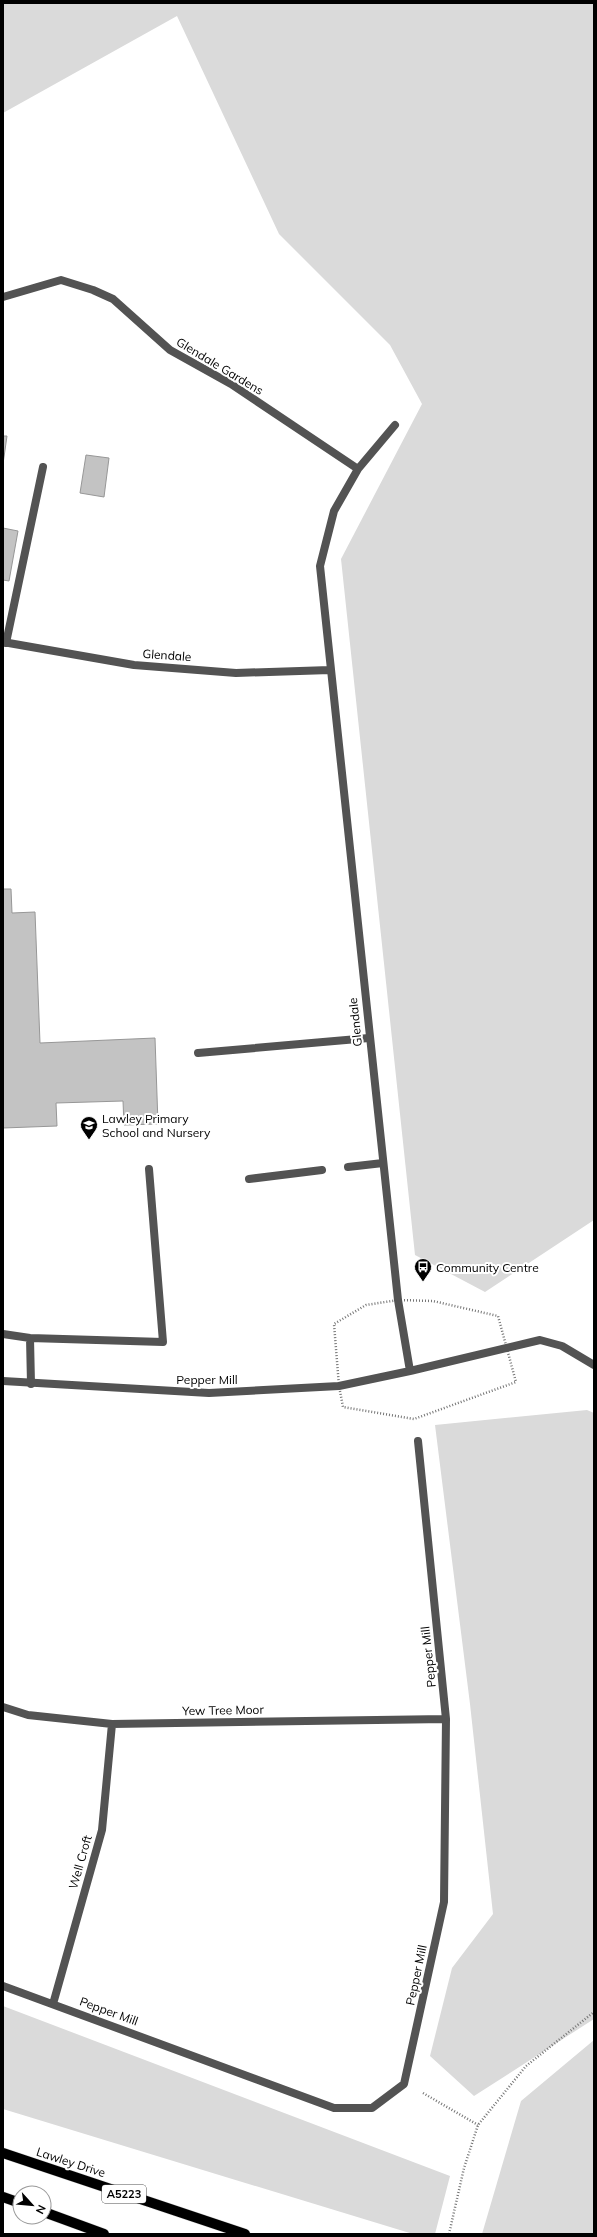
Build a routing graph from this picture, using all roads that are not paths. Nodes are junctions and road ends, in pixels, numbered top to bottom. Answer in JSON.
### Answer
{"nodes":[{"id":1,"x":3,"y":297,"type":"edge"},
{"id":2,"x":395,"y":425,"type":"dead end"},
{"id":3,"x":43,"y":467,"type":"dead end"},
{"id":4,"x":358,"y":469,"type":"junction"},
{"id":5,"x":5,"y":643,"type":"edge"},
{"id":6,"x":330,"y":670,"type":"junction"},
{"id":7,"x":369,"y":1038,"type":"junction"},
{"id":8,"x":198,"y":1053,"type":"dead end"},
{"id":9,"x":383,"y":1163,"type":"junction"},
{"id":10,"x":348,"y":1167,"type":"dead end"},
{"id":11,"x":149,"y":1169,"type":"dead end"},
{"id":12,"x":322,"y":1170,"type":"dead end"},
{"id":13,"x":249,"y":1179,"type":"dead end"},
{"id":14,"x":3,"y":1334,"type":"edge"},
{"id":15,"x":30,"y":1338,"type":"junction"},
{"id":16,"x":594,"y":1365,"type":"edge"},
{"id":17,"x":410,"y":1371,"type":"junction"},
{"id":18,"x":3,"y":1382,"type":"edge"},
{"id":19,"x":31,"y":1384,"type":"junction"},
{"id":20,"x":418,"y":1440,"type":"dead end"},
{"id":21,"x":3,"y":1707,"type":"edge"},
{"id":22,"x":446,"y":1718,"type":"junction"},
{"id":23,"x":112,"y":1724,"type":"junction"},
{"id":24,"x":3,"y":1986,"type":"edge"},
{"id":25,"x":53,"y":2004,"type":"junction"},
{"id":26,"x":3,"y":2153,"type":"edge"},
{"id":27,"x":52,"y":2215,"type":"edge"},
{"id":28,"x":104,"y":2234,"type":"edge"},
{"id":29,"x":245,"y":2234,"type":"edge"}],
"edges":[{"from":1,"to":4,"type":"street","name":"Glendale Gardens"},
{"from":2,"to":4,"type":"street","name":"Glendale"},
{"from":3,"to":5,"type":"street"},
{"from":4,"to":6,"type":"street","name":"Glendale"},
{"from":5,"to":6,"type":"street","name":"Glendale"},
{"from":6,"to":7,"type":"street","name":"Glendale"},
{"from":7,"to":8,"type":"street"},
{"from":7,"to":9,"type":"street","name":"Glendale"},
{"from":9,"to":10,"type":"street"},
{"from":9,"to":17,"type":"street","name":"Glendale"},
{"from":11,"to":15,"type":"street"},
{"from":12,"to":13,"type":"street"},
{"from":14,"to":15,"type":"street"},
{"from":15,"to":19,"type":"street"},
{"from":16,"to":17,"type":"street","name":"Pepper Mill"},
{"from":17,"to":19,"type":"street","name":"Pepper Mill"},
{"from":18,"to":19,"type":"street","name":"Pepper Mill"},
{"from":20,"to":22,"type":"street","name":"Pepper Mill"},
{"from":21,"to":23,"type":"street","name":"Yew Tree Moor"},
{"from":22,"to":23,"type":"street","name":"Yew Tree Moor"},
{"from":22,"to":25,"type":"street","name":"Pepper Mill"},
{"from":23,"to":25,"type":"street","name":"Well Croft"},
{"from":24,"to":25,"type":"street","name":"Pepper Mill"},
{"from":26,"to":29,"type":"main road","name":"Lawley Drive","number":"A5223"},
{"from":27,"to":28,"type":"main road"}]}
